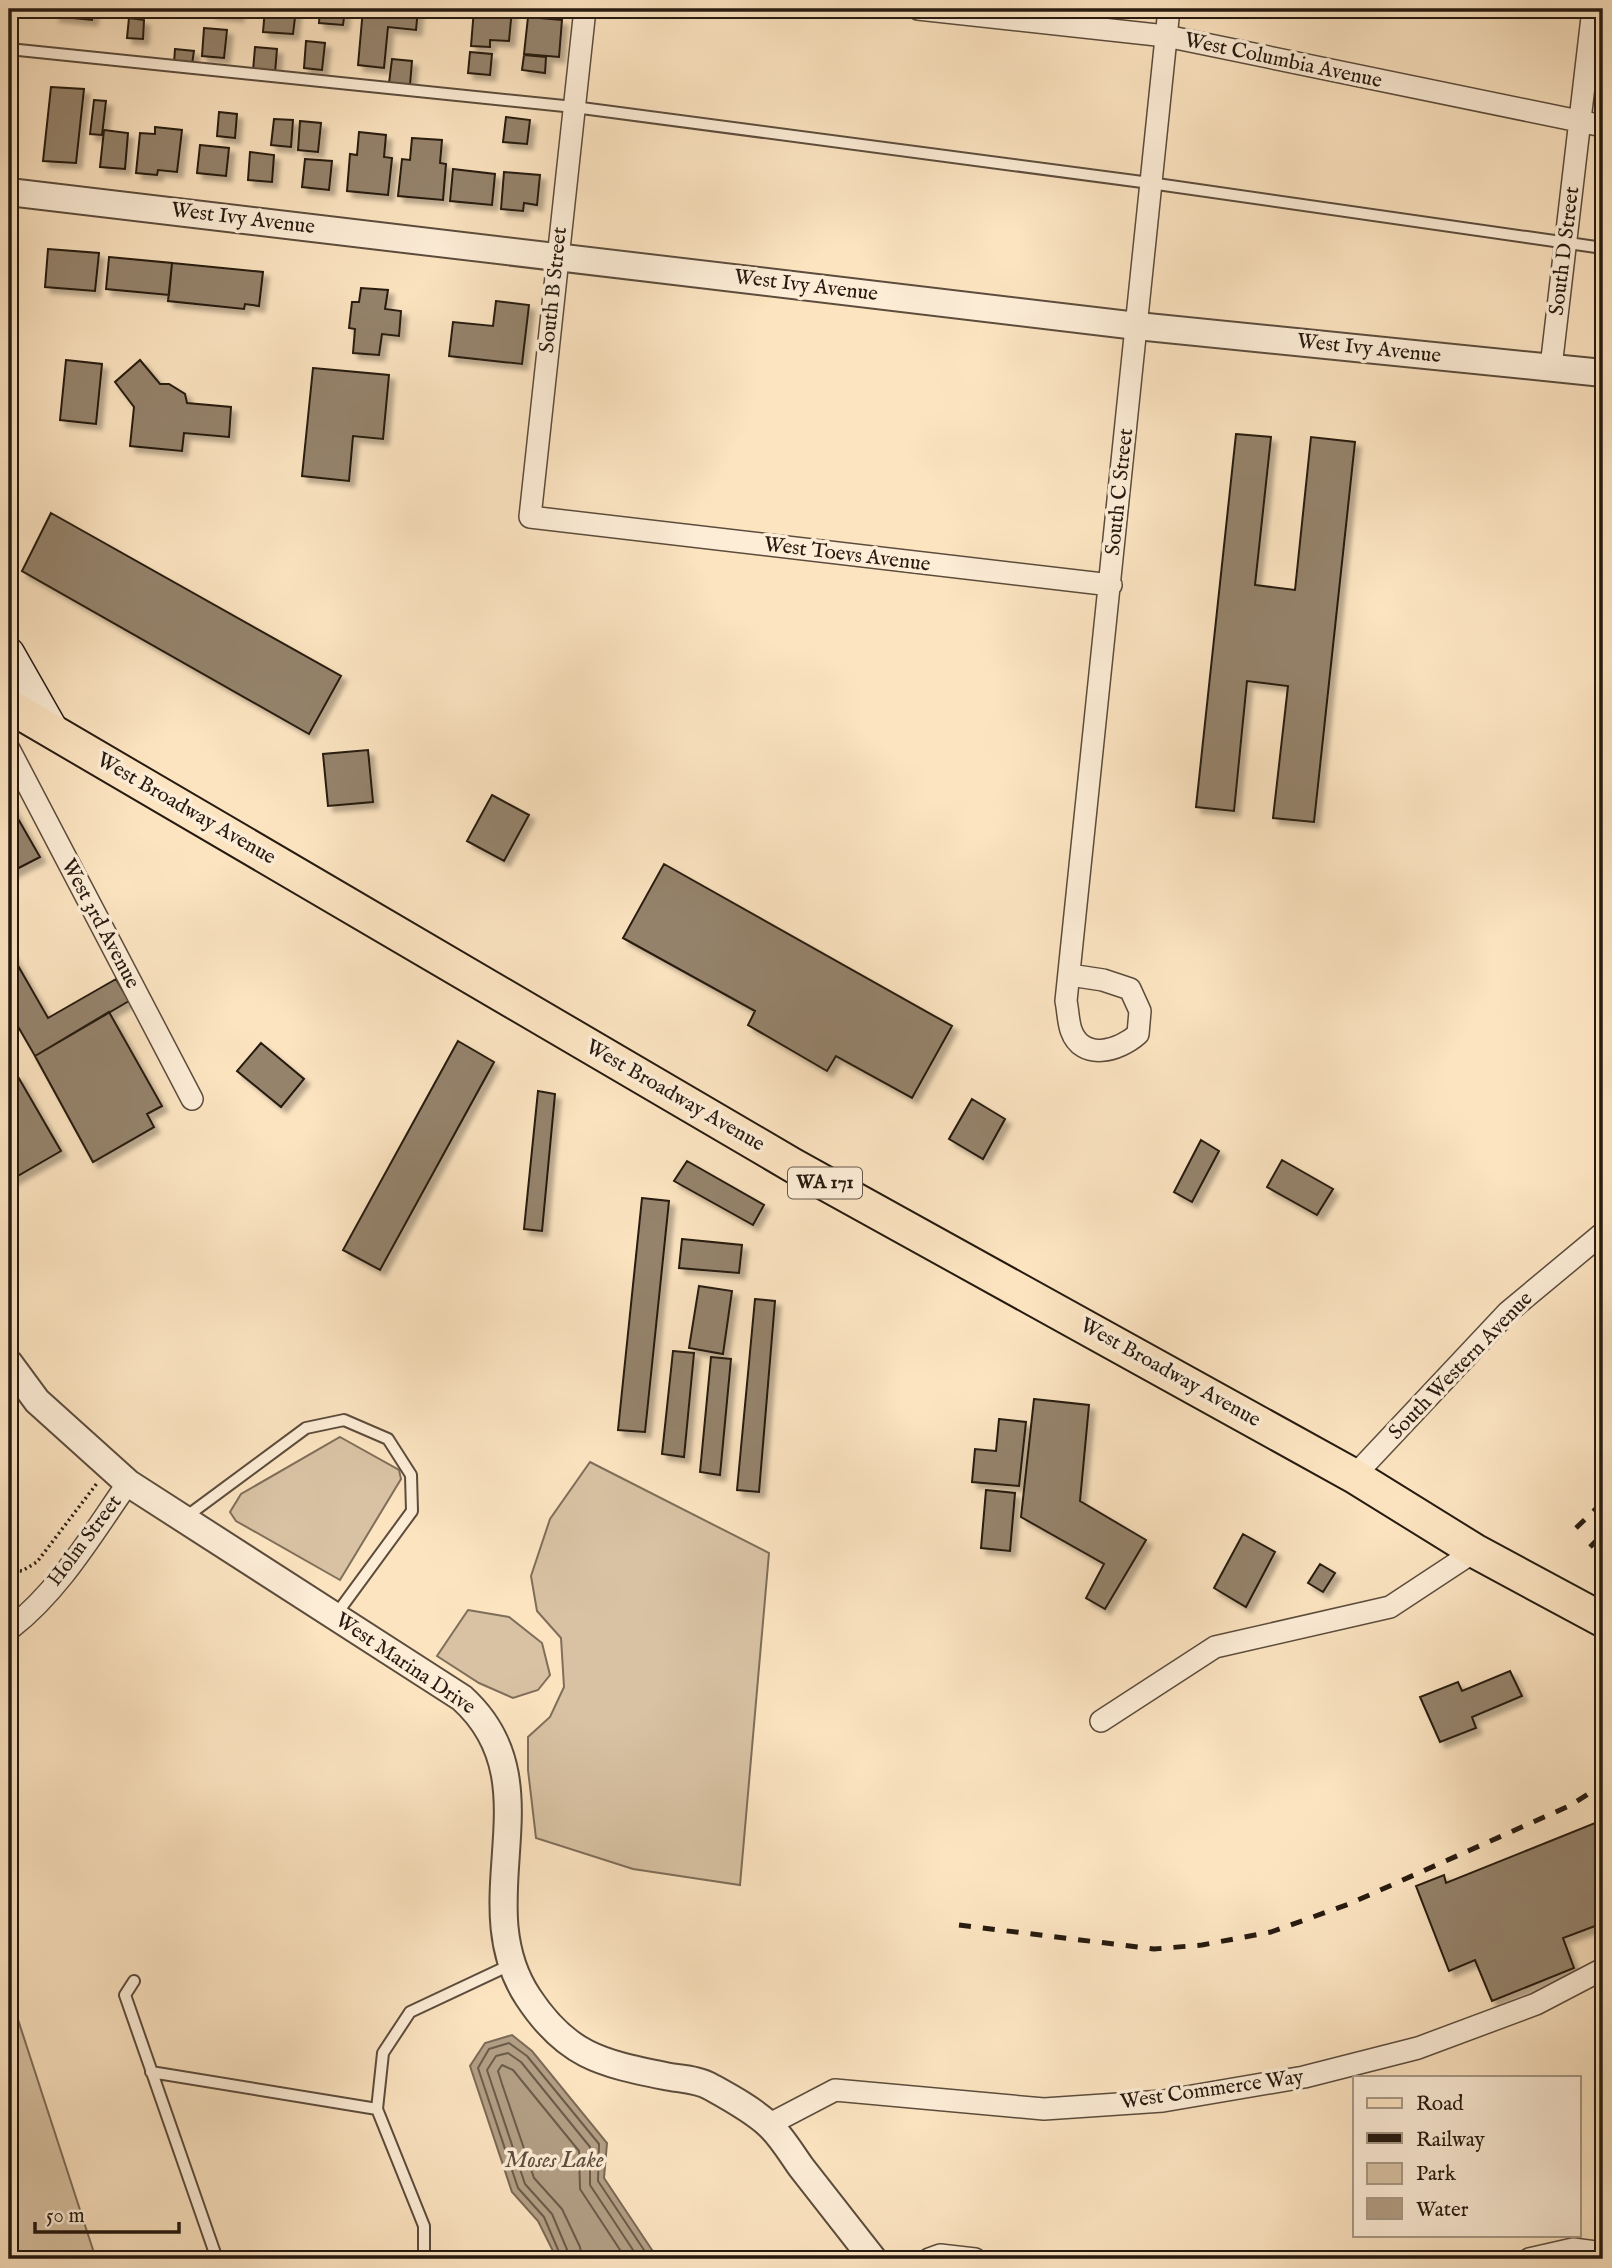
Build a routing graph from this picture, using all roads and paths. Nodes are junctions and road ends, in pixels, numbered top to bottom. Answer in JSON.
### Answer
{"nodes":[{"id":1,"x":584,"y":9,"type":"edge"},
{"id":2,"x":918,"y":9,"type":"edge"},
{"id":3,"x":1169,"y":9,"type":"edge"},
{"id":4,"x":1592,"y":9,"type":"edge"},
{"id":5,"x":1166,"y":36,"type":"junction"},
{"id":6,"x":9,"y":49,"type":"edge"},
{"id":7,"x":574,"y":107,"type":"junction"},
{"id":8,"x":1580,"y":123,"type":"junction"},
{"id":9,"x":1603,"y":126,"type":"edge"},
{"id":10,"x":1150,"y":183,"type":"junction"},
{"id":11,"x":9,"y":191,"type":"edge"},
{"id":12,"x":1566,"y":244,"type":"junction"},
{"id":13,"x":1603,"y":248,"type":"edge"},
{"id":14,"x":558,"y":256,"type":"junction"},
{"id":15,"x":1137,"y":326,"type":"junction"},
{"id":16,"x":1551,"y":367,"type":"junction"},
{"id":17,"x":1603,"y":373,"type":"edge"},
{"id":18,"x":583,"y":524,"type":"joint"},
{"id":19,"x":1111,"y":585,"type":"junction"},
{"id":20,"x":9,"y":653,"type":"edge"},
{"id":21,"x":9,"y":706,"type":"edge"},
{"id":22,"x":54,"y":732,"type":"junction"},
{"id":23,"x":9,"y":749,"type":"edge"},
{"id":24,"x":1070,"y":975,"type":"dead end"},
{"id":25,"x":192,"y":1099,"type":"dead end"},
{"id":26,"x":1603,"y":1233,"type":"edge"},
{"id":27,"x":9,"y":1363,"type":"edge"},
{"id":28,"x":118,"y":1475,"type":"junction"},
{"id":29,"x":1354,"y":1476,"type":"junction"},
{"id":30,"x":182,"y":1519,"type":"junction"},
{"id":31,"x":1475,"y":1550,"type":"junction"},
{"id":32,"x":9,"y":1569,"type":"edge"},
{"id":33,"x":335,"y":1616,"type":"junction"},
{"id":34,"x":1603,"y":1620,"type":"edge"},
{"id":35,"x":11,"y":1628,"type":"dead end"},
{"id":36,"x":1101,"y":1721,"type":"dead end"},
{"id":37,"x":510,"y":1965,"type":"junction"},
{"id":38,"x":1603,"y":1969,"type":"edge"},
{"id":39,"x":134,"y":1981,"type":"dead end"},
{"id":40,"x":151,"y":2072,"type":"junction"},
{"id":41,"x":377,"y":2109,"type":"junction"},
{"id":42,"x":768,"y":2124,"type":"junction"},
{"id":43,"x":1603,"y":2253,"type":"edge"},
{"id":44,"x":217,"y":2259,"type":"edge"},
{"id":45,"x":424,"y":2259,"type":"edge"},
{"id":46,"x":873,"y":2259,"type":"edge"},
{"id":47,"x":929,"y":2259,"type":"edge"},
{"id":48,"x":975,"y":2259,"type":"edge"},
{"id":49,"x":1529,"y":2259,"type":"edge"}],
"edges":[{"from":1,"to":7,"type":"street","name":"South B Street"},
{"from":2,"to":5,"type":"street","name":"West Columbia Avenue"},
{"from":3,"to":5,"type":"street","name":"South C Street"},
{"from":4,"to":8,"type":"street","name":"South D Street"},
{"from":5,"to":8,"type":"street","name":"West Columbia Avenue"},
{"from":5,"to":10,"type":"street","name":"South C Street"},
{"from":6,"to":7,"type":"lane"},
{"from":7,"to":10,"type":"lane"},
{"from":7,"to":14,"type":"street","name":"South B Street"},
{"from":8,"to":9,"type":"street","name":"West Columbia Avenue"},
{"from":8,"to":12,"type":"street","name":"South D Street"},
{"from":10,"to":12,"type":"lane"},
{"from":10,"to":15,"type":"street","name":"South C Street"},
{"from":11,"to":14,"type":"street","name":"West Ivy Avenue"},
{"from":12,"to":13,"type":"lane"},
{"from":12,"to":16,"type":"street","name":"South D Street"},
{"from":14,"to":15,"type":"street","name":"West Ivy Avenue"},
{"from":14,"to":18,"type":"street","name":"South B Street"},
{"from":15,"to":16,"type":"street","name":"West Ivy Avenue"},
{"from":15,"to":19,"type":"street","name":"South C Street"},
{"from":16,"to":17,"type":"street","name":"West Ivy Avenue"},
{"from":18,"to":19,"type":"street","name":"West Toevs Avenue"},
{"from":19,"to":24,"type":"street","name":"South C Street"},
{"from":20,"to":22,"type":"main road"},
{"from":21,"to":22,"type":"main road","name":"West Broadway Avenue","number":"WA 171"},
{"from":22,"to":29,"type":"main road","name":"West Broadway Avenue","number":"WA 171"},
{"from":23,"to":25,"type":"street","name":"West 3rd Avenue"},
{"from":26,"to":29,"type":"street","name":"South Western Avenue"},
{"from":27,"to":28,"type":"street","name":"West Marina Drive"},
{"from":28,"to":30,"type":"street","name":"West Marina Drive"},
{"from":28,"to":32,"type":"path"},
{"from":28,"to":35,"type":"street","name":"Holm Street"},
{"from":29,"to":31,"type":"main road","name":"West Broadway Avenue","number":"WA 171"},
{"from":30,"to":33,"type":"street","name":"West Marina Drive"},
{"from":30,"to":33,"type":"lane"},
{"from":31,"to":34,"type":"main road","name":"West Broadway Avenue","number":"WA 171"},
{"from":31,"to":36,"type":"street"},
{"from":33,"to":37,"type":"street","name":"West Marina Drive"},
{"from":37,"to":41,"type":"lane"},
{"from":37,"to":42,"type":"street","name":"West Marina Drive"},
{"from":38,"to":42,"type":"street","name":"West Commerce Way"},
{"from":39,"to":40,"type":"lane"},
{"from":40,"to":41,"type":"lane"},
{"from":40,"to":44,"type":"lane"},
{"from":41,"to":45,"type":"lane"},
{"from":42,"to":46,"type":"street","name":"West Marina Drive"},
{"from":43,"to":49,"type":"street"},
{"from":47,"to":48,"type":"street"}]}
